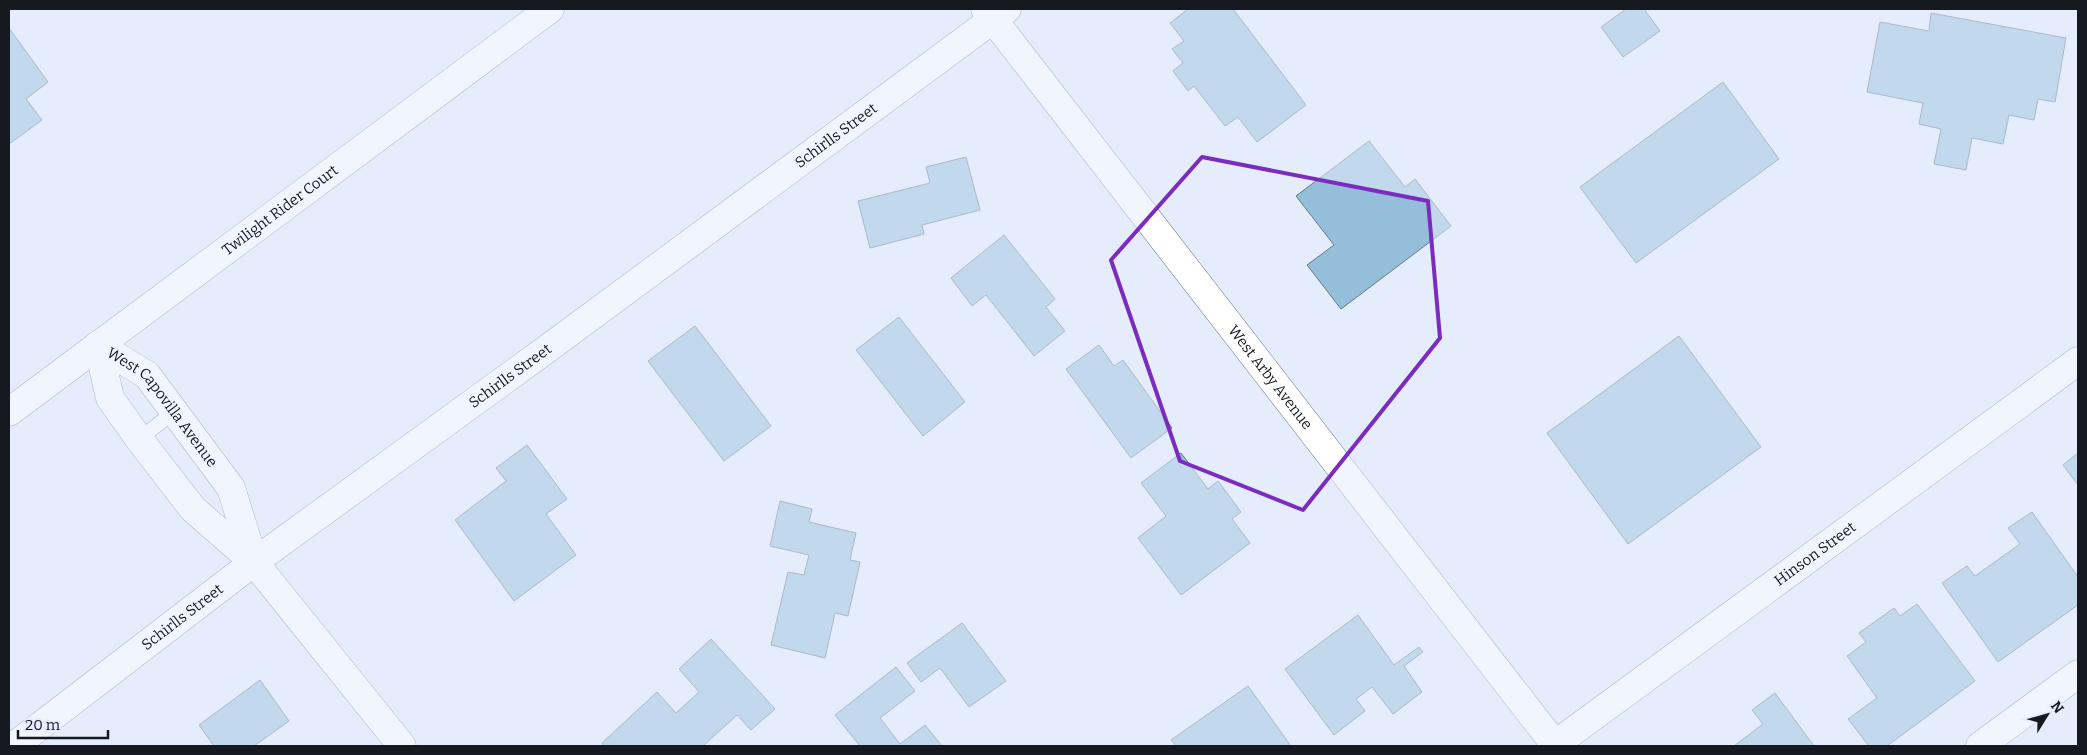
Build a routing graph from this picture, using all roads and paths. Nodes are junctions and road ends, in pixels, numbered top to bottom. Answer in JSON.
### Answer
{"nodes":[{"id":1,"x":550,"y":9,"type":"edge"},
{"id":2,"x":995,"y":12,"type":"edge"},
{"id":3,"x":98,"y":345,"type":"junction"},
{"id":4,"x":2078,"y":362,"type":"edge"},
{"id":5,"x":9,"y":412,"type":"edge"},
{"id":6,"x":174,"y":412,"type":"junction"},
{"id":7,"x":139,"y":439,"type":"junction"},
{"id":8,"x":254,"y":562,"type":"junction"},
{"id":9,"x":2078,"y":674,"type":"edge"},
{"id":10,"x":14,"y":746,"type":"edge"},
{"id":11,"x":402,"y":746,"type":"edge"},
{"id":12,"x":1555,"y":746,"type":"edge"},
{"id":13,"x":1980,"y":746,"type":"edge"}],
"edges":[{"from":1,"to":3,"type":"street","name":"Twilight Rider Court"},
{"from":2,"to":8,"type":"street","name":"Schirlls Street"},
{"from":2,"to":12,"type":"street","name":"West Arby Avenue"},
{"from":3,"to":5,"type":"street","name":"Twilight Rider Court"},
{"from":3,"to":6,"type":"street","name":"West Capovilla Avenue"},
{"from":3,"to":7,"type":"street","name":"West Capovilla Avenue"},
{"from":4,"to":12,"type":"street","name":"Hinson Street"},
{"from":6,"to":7,"type":"lane"},
{"from":6,"to":8,"type":"street","name":"West Capovilla Avenue"},
{"from":7,"to":8,"type":"street","name":"West Capovilla Avenue"},
{"from":8,"to":10,"type":"street","name":"Schirlls Street"},
{"from":8,"to":11,"type":"street","name":"West Capovilla Avenue"},
{"from":9,"to":13,"type":"street"}]}
